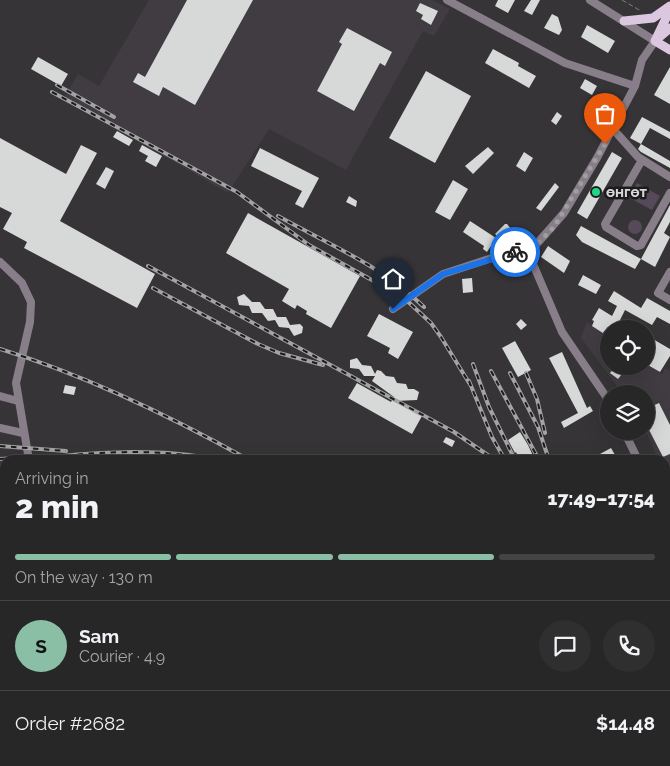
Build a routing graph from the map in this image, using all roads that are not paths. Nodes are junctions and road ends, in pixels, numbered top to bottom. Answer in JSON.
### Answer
{"nodes":[{"id":1,"x":447,"y":0,"type":"edge"},
{"id":2,"x":590,"y":0,"type":"edge"},
{"id":3,"x":670,"y":8,"type":"edge"},
{"id":4,"x":624,"y":21,"type":"junction"},
{"id":5,"x":670,"y":28,"type":"edge"},
{"id":6,"x":655,"y":41,"type":"junction"},
{"id":7,"x":670,"y":50,"type":"edge"},
{"id":8,"x":635,"y":86,"type":"junction"},
{"id":9,"x":614,"y":129,"type":"junction"},
{"id":10,"x":642,"y":160,"type":"junction"},
{"id":11,"x":670,"y":177,"type":"edge"},
{"id":12,"x":670,"y":194,"type":"edge"},
{"id":13,"x":534,"y":247,"type":"junction"},
{"id":14,"x":0,"y":262,"type":"edge"},
{"id":15,"x":670,"y":272,"type":"edge"},
{"id":16,"x":670,"y":300,"type":"edge"},
{"id":17,"x":393,"y":309,"type":"dead end"},
{"id":18,"x":600,"y":388,"type":"edge"},
{"id":19,"x":0,"y":396,"type":"edge"},
{"id":20,"x":18,"y":400,"type":"junction"},
{"id":21,"x":0,"y":428,"type":"edge"},
{"id":22,"x":23,"y":433,"type":"junction"},
{"id":23,"x":628,"y":440,"type":"edge"},
{"id":24,"x":28,"y":455,"type":"edge"},
{"id":25,"x":636,"y":455,"type":"edge"}],
"edges":[{"from":1,"to":8,"type":"street"},
{"from":2,"to":4,"type":"street"},
{"from":3,"to":4,"type":"main road"},
{"from":3,"to":6,"type":"main road"},
{"from":4,"to":6,"type":"street"},
{"from":5,"to":6,"type":"main road"},
{"from":6,"to":7,"type":"main road"},
{"from":6,"to":8,"type":"street"},
{"from":8,"to":9,"type":"street"},
{"from":9,"to":10,"type":"street"},
{"from":9,"to":13,"type":"street"},
{"from":10,"to":11,"type":"street"},
{"from":10,"to":12,"type":"street"},
{"from":13,"to":17,"type":"street"},
{"from":13,"to":18,"type":"street"},
{"from":14,"to":20,"type":"street"},
{"from":15,"to":16,"type":"street"},
{"from":19,"to":20,"type":"street"},
{"from":20,"to":22,"type":"street"},
{"from":21,"to":22,"type":"street"},
{"from":22,"to":24,"type":"street"},
{"from":23,"to":25,"type":"street"}]}
